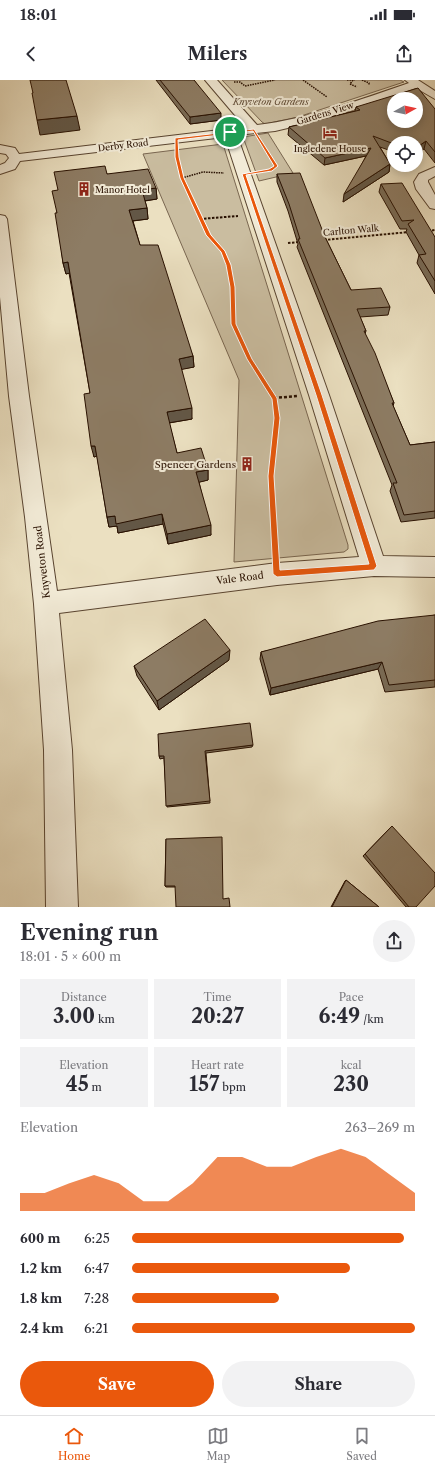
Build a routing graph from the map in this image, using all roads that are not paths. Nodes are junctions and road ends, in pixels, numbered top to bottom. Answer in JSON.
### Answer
{"nodes":[{"id":1,"x":415,"y":82,"type":"edge"},
{"id":2,"x":213,"y":83,"type":"edge"},
{"id":3,"x":435,"y":96,"type":"edge"},
{"id":4,"x":254,"y":130,"type":"junction"},
{"id":5,"x":230,"y":132,"type":"junction"},
{"id":6,"x":0,"y":149,"type":"edge"},
{"id":7,"x":16,"y":158,"type":"junction"},
{"id":8,"x":0,"y":170,"type":"edge"},
{"id":9,"x":435,"y":171,"type":"edge"},
{"id":10,"x":435,"y":205,"type":"edge"},
{"id":11,"x":0,"y":219,"type":"edge"},
{"id":12,"x":374,"y":566,"type":"junction"},
{"id":13,"x":435,"y":567,"type":"edge"},
{"id":14,"x":46,"y":604,"type":"junction"},
{"id":15,"x":62,"y":907,"type":"edge"}],
"edges":[{"from":1,"to":3,"type":"street"},
{"from":1,"to":4,"type":"street","name":"Gardens View"},
{"from":2,"to":4,"type":"street"},
{"from":4,"to":5,"type":"street","name":"Gardens View"},
{"from":5,"to":7,"type":"street","name":"Derby Road"},
{"from":5,"to":12,"type":"street"},
{"from":6,"to":7,"type":"street"},
{"from":7,"to":8,"type":"street"},
{"from":9,"to":10,"type":"street"},
{"from":11,"to":14,"type":"street","name":"Knyveton Road"},
{"from":12,"to":13,"type":"street","name":"Vale Road"},
{"from":12,"to":14,"type":"street","name":"Vale Road"},
{"from":14,"to":15,"type":"street","name":"Knyveton Road"}]}
